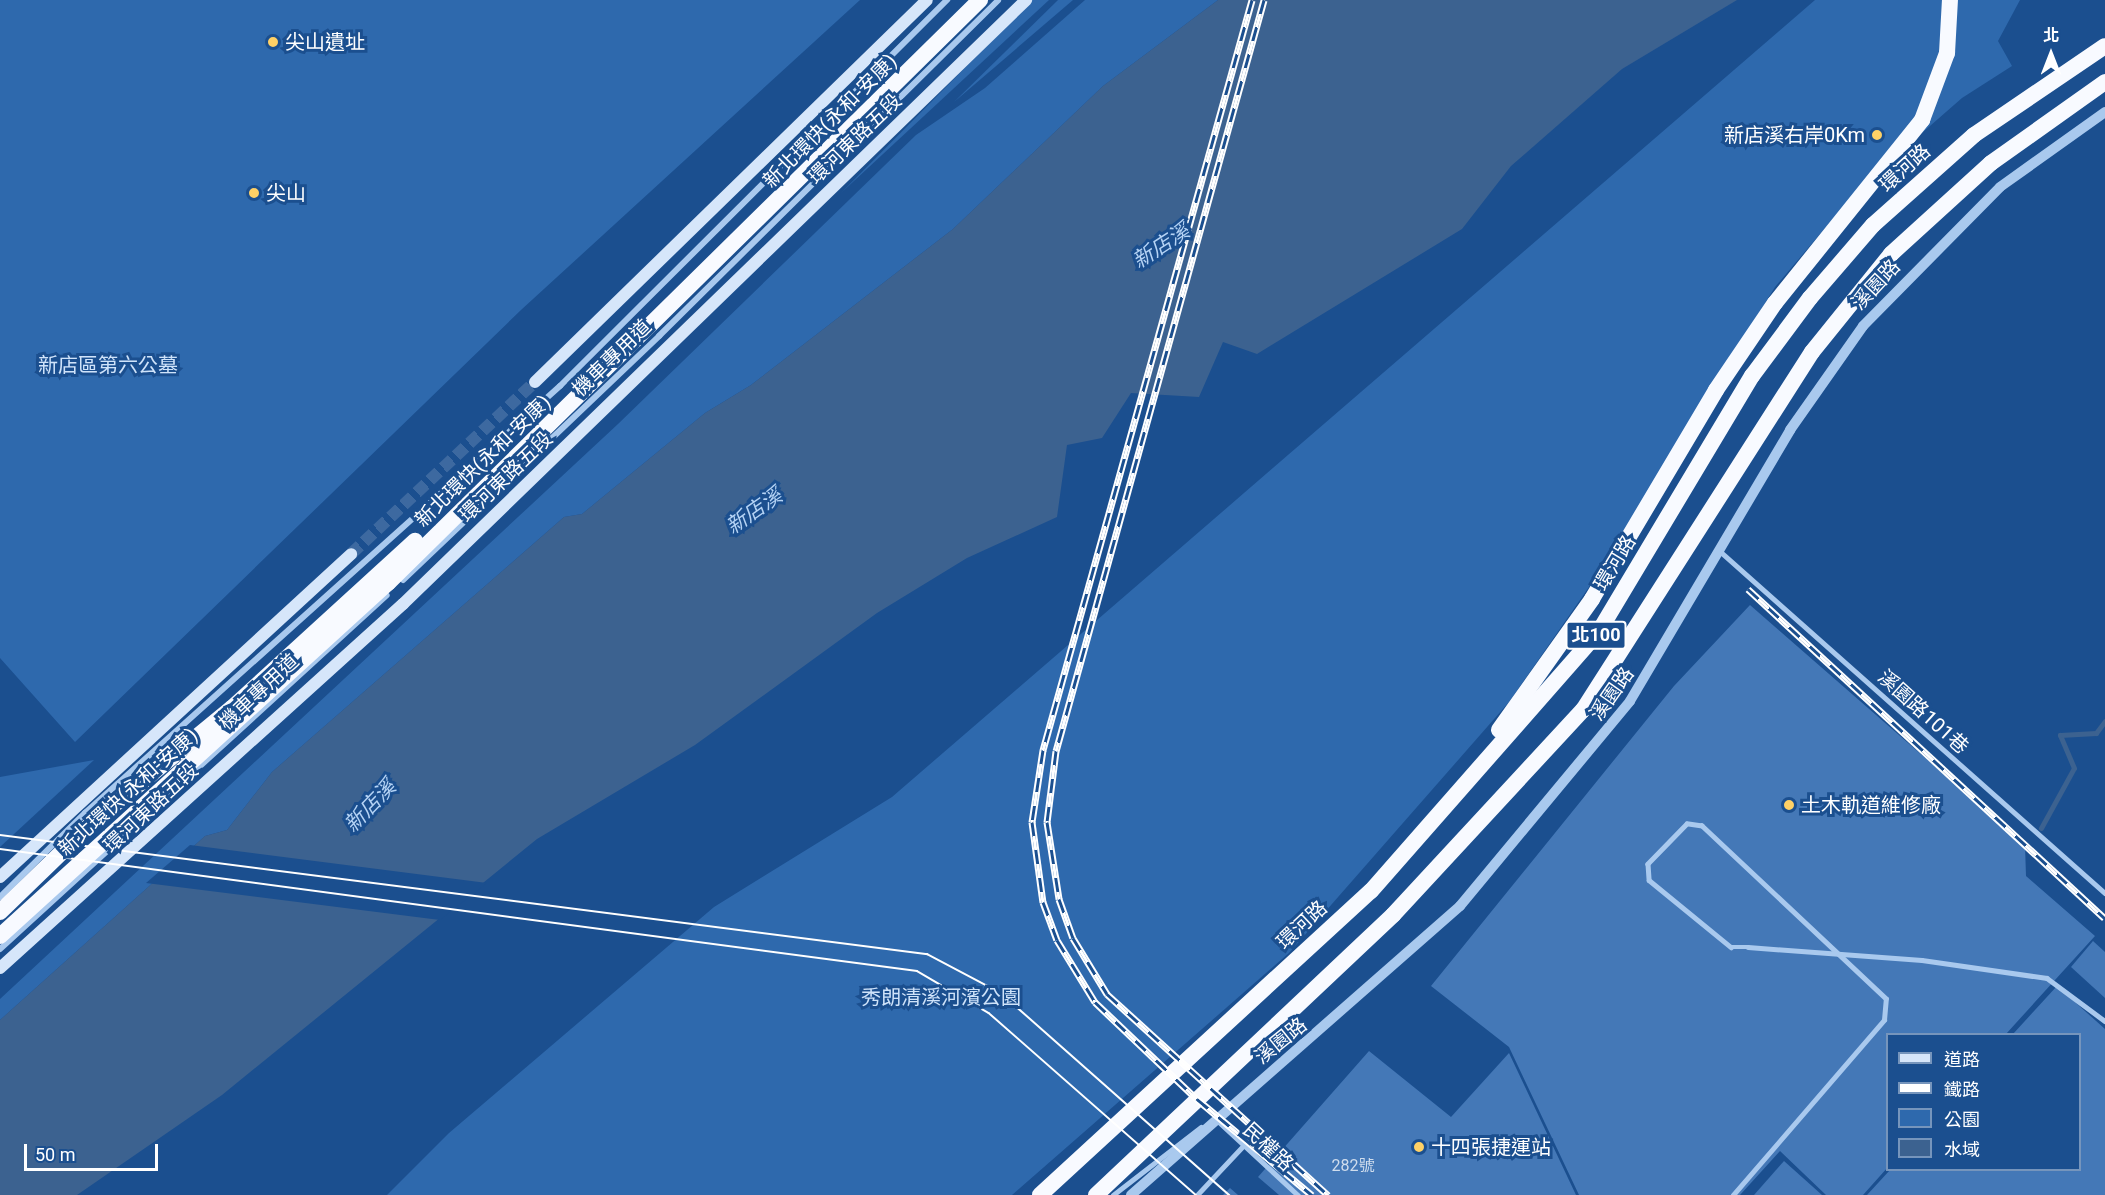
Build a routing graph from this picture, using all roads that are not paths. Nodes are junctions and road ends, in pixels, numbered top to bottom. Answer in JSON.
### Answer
{"nodes":[{"id":1,"x":927,"y":0,"type":"edge"},
{"id":2,"x":946,"y":0,"type":"edge"},
{"id":3,"x":965,"y":0,"type":"edge"},
{"id":4,"x":980,"y":0,"type":"edge"},
{"id":5,"x":998,"y":0,"type":"edge"},
{"id":6,"x":1026,"y":0,"type":"edge"},
{"id":7,"x":1950,"y":0,"type":"edge"},
{"id":8,"x":2105,"y":46,"type":"edge"},
{"id":9,"x":2105,"y":82,"type":"edge"},
{"id":10,"x":2105,"y":112,"type":"edge"},
{"id":11,"x":535,"y":382,"type":"tunnel mouth"},
{"id":12,"x":1722,"y":553,"type":"junction"},
{"id":13,"x":351,"y":554,"type":"tunnel mouth"},
{"id":14,"x":1449,"y":801,"type":"junction"},
{"id":15,"x":0,"y":877,"type":"edge"},
{"id":16,"x":2105,"y":893,"type":"edge"},
{"id":17,"x":0,"y":897,"type":"edge"},
{"id":18,"x":0,"y":912,"type":"edge"},
{"id":19,"x":0,"y":936,"type":"edge"},
{"id":20,"x":0,"y":950,"type":"edge"},
{"id":21,"x":0,"y":968,"type":"edge"},
{"id":22,"x":2105,"y":1021,"type":"edge"},
{"id":23,"x":1262,"y":1080,"type":"junction"},
{"id":24,"x":1218,"y":1121,"type":"junction"},
{"id":25,"x":1244,"y":1145,"type":"junction"},
{"id":26,"x":1040,"y":1195,"type":"edge"},
{"id":27,"x":1096,"y":1195,"type":"edge"},
{"id":28,"x":1113,"y":1195,"type":"edge"},
{"id":29,"x":1131,"y":1195,"type":"edge"},
{"id":30,"x":1197,"y":1195,"type":"edge"},
{"id":31,"x":1298,"y":1195,"type":"edge"},
{"id":32,"x":1733,"y":1195,"type":"edge"}],
"edges":[{"from":1,"to":11,"type":"main road"},
{"from":2,"to":17,"type":"street","name":"機車專用道"},
{"from":3,"to":18,"type":"highway","name":"新北環快(永和-安康)"},
{"from":4,"to":19,"type":"highway","name":"新北環快(永和-安康)"},
{"from":5,"to":20,"type":"street","name":"機車專用道"},
{"from":6,"to":21,"type":"main road","name":"環河東路五段"},
{"from":7,"to":14,"type":"highway"},
{"from":8,"to":14,"type":"highway","name":"環河路","number":"北100"},
{"from":9,"to":27,"type":"highway","number":"北100"},
{"from":10,"to":12,"type":"street","name":"溪園路"},
{"from":12,"to":16,"type":"lane","name":"溪園路101巷"},
{"from":12,"to":23,"type":"street","name":"溪園路"},
{"from":13,"to":15,"type":"main road"},
{"from":14,"to":26,"type":"highway","name":"環河路","number":"北100"},
{"from":22,"to":32,"type":"lane"},
{"from":23,"to":24,"type":"street","name":"溪園路"},
{"from":23,"to":28,"type":"lane"},
{"from":24,"to":25,"type":"lane","name":"民權路"},
{"from":24,"to":29,"type":"street","name":"溪園路"},
{"from":25,"to":30,"type":"lane"},
{"from":25,"to":31,"type":"lane","name":"民權路"}]}
